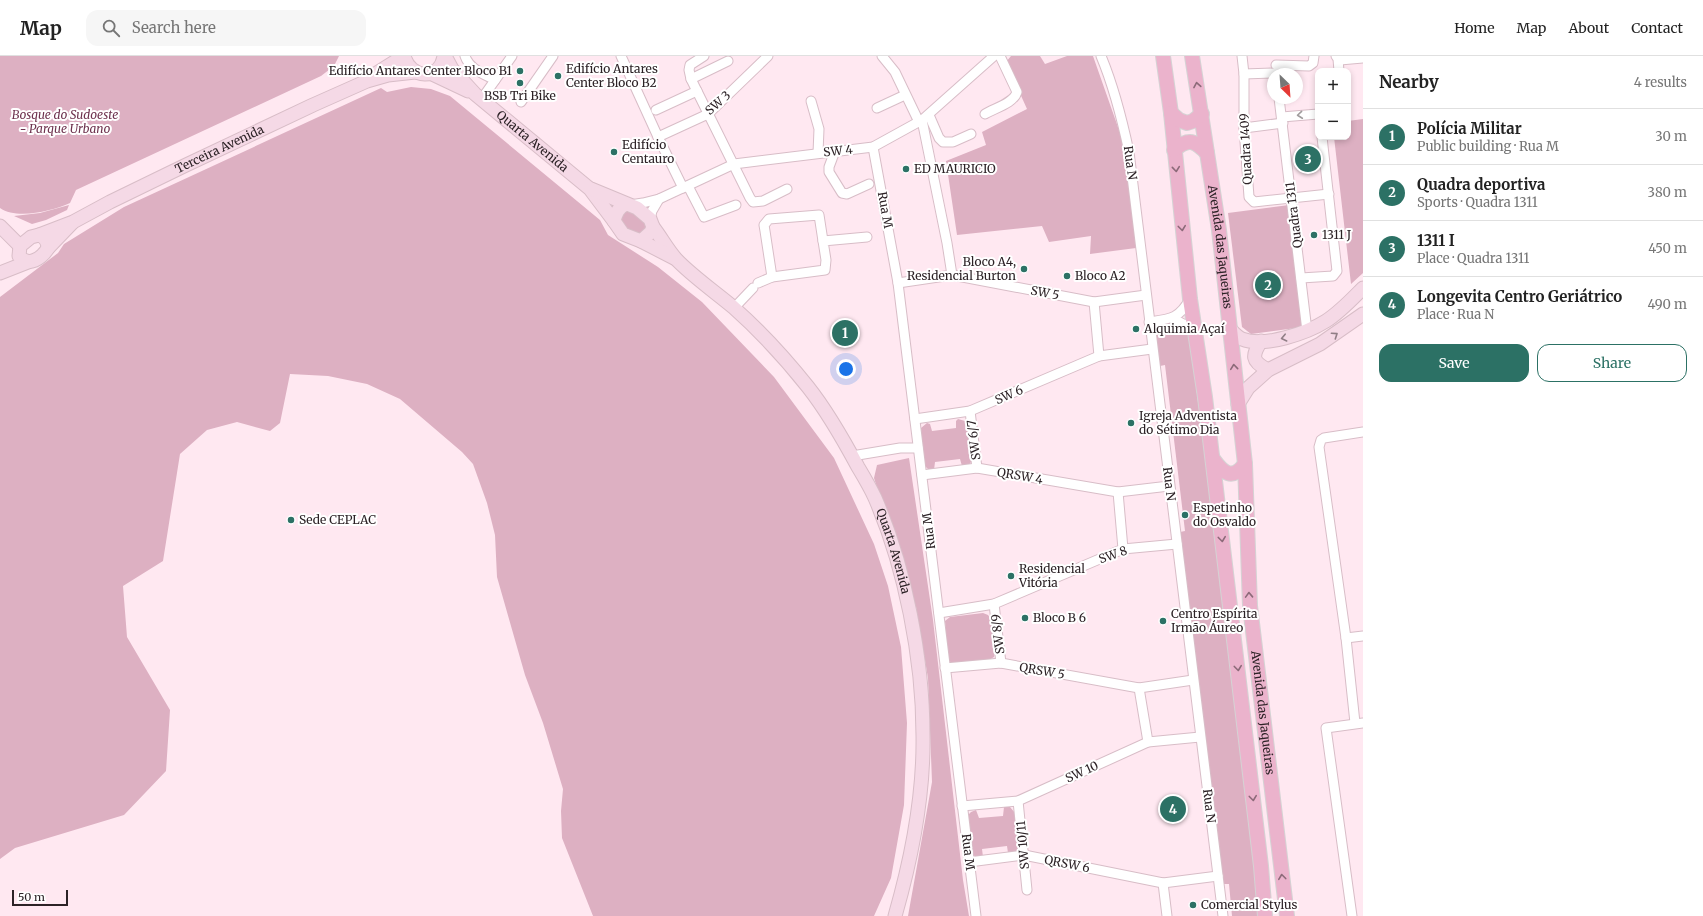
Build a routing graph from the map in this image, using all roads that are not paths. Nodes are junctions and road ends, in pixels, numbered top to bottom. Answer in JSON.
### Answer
{"nodes":[{"id":1,"x":404,"y":56,"type":"edge"},
{"id":2,"x":444,"y":56,"type":"edge"},
{"id":3,"x":465,"y":56,"type":"edge"},
{"id":4,"x":512,"y":56,"type":"edge"},
{"id":5,"x":553,"y":56,"type":"edge"},
{"id":6,"x":621,"y":56,"type":"edge"},
{"id":7,"x":704,"y":56,"type":"edge"},
{"id":8,"x":768,"y":56,"type":"edge"},
{"id":9,"x":882,"y":56,"type":"edge"},
{"id":10,"x":994,"y":56,"type":"edge"},
{"id":11,"x":1000,"y":56,"type":"edge"},
{"id":12,"x":1101,"y":56,"type":"edge"},
{"id":13,"x":1163,"y":56,"type":"edge"},
{"id":14,"x":1192,"y":56,"type":"edge"},
{"id":15,"x":1242,"y":56,"type":"edge"},
{"id":16,"x":1314,"y":56,"type":"edge"},
{"id":17,"x":1337,"y":58,"type":"edge"},
{"id":18,"x":1363,"y":58,"type":"edge"},
{"id":19,"x":728,"y":61,"type":"dead end"},
{"id":20,"x":1275,"y":67,"type":"edge"},
{"id":21,"x":1339,"y":68,"type":"edge"},
{"id":22,"x":415,"y":72,"type":"junction"},
{"id":23,"x":430,"y":73,"type":"junction"},
{"id":24,"x":1244,"y":74,"type":"junction"},
{"id":25,"x":691,"y":79,"type":"junction"},
{"id":26,"x":495,"y":80,"type":"junction"},
{"id":27,"x":367,"y":81,"type":"junction"},
{"id":28,"x":697,"y":91,"type":"junction"},
{"id":29,"x":905,"y":95,"type":"junction"},
{"id":30,"x":478,"y":97,"type":"junction"},
{"id":31,"x":811,"y":101,"type":"dead end"},
{"id":32,"x":521,"y":102,"type":"dead end"},
{"id":33,"x":1280,"y":104,"type":"edge"},
{"id":34,"x":876,"y":108,"type":"dead end"},
{"id":35,"x":656,"y":110,"type":"dead end"},
{"id":36,"x":1171,"y":113,"type":"junction"},
{"id":37,"x":708,"y":114,"type":"junction"},
{"id":38,"x":985,"y":114,"type":"dead end"},
{"id":39,"x":1202,"y":114,"type":"junction"},
{"id":40,"x":1315,"y":114,"type":"edge"},
{"id":41,"x":923,"y":119,"type":"junction"},
{"id":42,"x":1282,"y":120,"type":"junction"},
{"id":43,"x":1244,"y":128,"type":"junction"},
{"id":44,"x":971,"y":134,"type":"dead end"},
{"id":45,"x":658,"y":137,"type":"junction"},
{"id":46,"x":1322,"y":140,"type":"edge"},
{"id":47,"x":873,"y":147,"type":"junction"},
{"id":48,"x":1174,"y":150,"type":"junction"},
{"id":49,"x":835,"y":151,"type":"junction"},
{"id":50,"x":818,"y":153,"type":"junction"},
{"id":51,"x":1207,"y":153,"type":"junction"},
{"id":52,"x":734,"y":164,"type":"junction"},
{"id":53,"x":869,"y":184,"type":"dead end"},
{"id":54,"x":685,"y":187,"type":"junction"},
{"id":55,"x":590,"y":189,"type":"junction"},
{"id":56,"x":787,"y":189,"type":"dead end"},
{"id":57,"x":1329,"y":194,"type":"junction"},
{"id":58,"x":659,"y":198,"type":"junction"},
{"id":59,"x":1292,"y":199,"type":"junction"},
{"id":60,"x":628,"y":204,"type":"junction"},
{"id":61,"x":736,"y":204,"type":"dead end"},
{"id":62,"x":614,"y":221,"type":"junction"},
{"id":63,"x":73,"y":222,"type":"junction"},
{"id":64,"x":652,"y":223,"type":"junction"},
{"id":65,"x":3,"y":227,"type":"edge"},
{"id":66,"x":35,"y":236,"type":"junction"},
{"id":67,"x":867,"y":237,"type":"dead end"},
{"id":68,"x":823,"y":241,"type":"junction"},
{"id":69,"x":641,"y":242,"type":"junction"},
{"id":70,"x":20,"y":248,"type":"junction"},
{"id":71,"x":48,"y":248,"type":"junction"},
{"id":72,"x":676,"y":259,"type":"junction"},
{"id":73,"x":28,"y":262,"type":"junction"},
{"id":74,"x":0,"y":272,"type":"edge"},
{"id":75,"x":952,"y":275,"type":"junction"},
{"id":76,"x":772,"y":277,"type":"junction"},
{"id":77,"x":1302,"y":278,"type":"junction"},
{"id":78,"x":898,"y":283,"type":"junction"},
{"id":79,"x":1363,"y":288,"type":"edge"},
{"id":80,"x":1146,"y":295,"type":"junction"},
{"id":81,"x":1190,"y":299,"type":"junction"},
{"id":82,"x":1094,"y":302,"type":"junction"},
{"id":83,"x":734,"y":308,"type":"junction"},
{"id":84,"x":1341,"y":310,"type":"junction"},
{"id":85,"x":1363,"y":314,"type":"edge"},
{"id":86,"x":1172,"y":318,"type":"junction"},
{"id":87,"x":1149,"y":322,"type":"junction"},
{"id":88,"x":1350,"y":324,"type":"junction"},
{"id":89,"x":1230,"y":329,"type":"junction"},
{"id":90,"x":1307,"y":331,"type":"junction"},
{"id":91,"x":1196,"y":333,"type":"junction"},
{"id":92,"x":1261,"y":341,"type":"junction"},
{"id":93,"x":1152,"y":349,"type":"junction"},
{"id":94,"x":1098,"y":356,"type":"junction"},
{"id":95,"x":1268,"y":370,"type":"junction"},
{"id":96,"x":1238,"y":404,"type":"junction"},
{"id":97,"x":970,"y":412,"type":"junction"},
{"id":98,"x":916,"y":419,"type":"junction"},
{"id":99,"x":1363,"y":432,"type":"edge"},
{"id":100,"x":918,"y":448,"type":"junction"},
{"id":101,"x":852,"y":456,"type":"junction"},
{"id":102,"x":1213,"y":459,"type":"junction"},
{"id":103,"x":1245,"y":464,"type":"junction"},
{"id":104,"x":977,"y":468,"type":"junction"},
{"id":105,"x":922,"y":475,"type":"junction"},
{"id":106,"x":1169,"y":486,"type":"junction"},
{"id":107,"x":1118,"y":492,"type":"junction"},
{"id":108,"x":1177,"y":544,"type":"junction"},
{"id":109,"x":1123,"y":550,"type":"junction"},
{"id":110,"x":994,"y":604,"type":"junction"},
{"id":111,"x":938,"y":614,"type":"junction"},
{"id":112,"x":1363,"y":636,"type":"edge"},
{"id":113,"x":1346,"y":638,"type":"junction"},
{"id":114,"x":1001,"y":663,"type":"junction"},
{"id":115,"x":945,"y":668,"type":"junction"},
{"id":116,"x":1193,"y":680,"type":"junction"},
{"id":117,"x":1139,"y":688,"type":"junction"},
{"id":118,"x":1359,"y":723,"type":"edge"},
{"id":119,"x":1200,"y":737,"type":"junction"},
{"id":120,"x":1148,"y":742,"type":"junction"},
{"id":121,"x":1018,"y":801,"type":"junction"},
{"id":122,"x":962,"y":806,"type":"junction"},
{"id":123,"x":1024,"y":855,"type":"junction"},
{"id":124,"x":969,"y":862,"type":"junction"},
{"id":125,"x":1218,"y":876,"type":"junction"},
{"id":126,"x":1163,"y":883,"type":"junction"},
{"id":127,"x":1027,"y":890,"type":"dead end"},
{"id":128,"x":895,"y":916,"type":"edge"},
{"id":129,"x":976,"y":916,"type":"edge"},
{"id":130,"x":1167,"y":916,"type":"edge"},
{"id":131,"x":1222,"y":916,"type":"edge"},
{"id":132,"x":1265,"y":916,"type":"edge"},
{"id":133,"x":1287,"y":916,"type":"edge"},
{"id":134,"x":1352,"y":916,"type":"edge"}],
"edges":[{"from":1,"to":22,"type":"main road"},
{"from":1,"to":27,"type":"main road"},
{"from":2,"to":23,"type":"main road"},
{"from":2,"to":30,"type":"main road","name":"Quarta Avenida"},
{"from":3,"to":26,"type":"street"},
{"from":4,"to":26,"type":"street"},
{"from":5,"to":32,"type":"street"},
{"from":6,"to":45,"type":"street"},
{"from":7,"to":25,"type":"street"},
{"from":8,"to":37,"type":"street","name":"SW 3"},
{"from":9,"to":29,"type":"street"},
{"from":10,"to":41,"type":"street","name":"SW 4"},
{"from":11,"to":38,"type":"street"},
{"from":12,"to":80,"type":"street","name":"Rua N"},
{"from":13,"to":36,"type":"main road","name":"Avenida das Jaqueiras"},
{"from":39,"to":14,"type":"main road","name":"Avenida das Jaqueiras","one_way":true},
{"from":15,"to":24,"type":"street","name":"Quadra 1409"},
{"from":16,"to":20,"type":"street"},
{"from":17,"to":18,"type":"street"},
{"from":17,"to":21,"type":"street"},
{"from":19,"to":25,"type":"street"},
{"from":20,"to":24,"type":"street"},
{"from":22,"to":23,"type":"main road"},
{"from":22,"to":27,"type":"main road"},
{"from":23,"to":30,"type":"main road","name":"Quarta Avenida"},
{"from":24,"to":43,"type":"street","name":"Quadra 1409"},
{"from":25,"to":28,"type":"street"},
{"from":26,"to":30,"type":"street"},
{"from":27,"to":63,"type":"main road","name":"Terceira Avenida"},
{"from":28,"to":35,"type":"street"},
{"from":28,"to":37,"type":"street"},
{"from":29,"to":34,"type":"street"},
{"from":29,"to":41,"type":"street"},
{"from":30,"to":55,"type":"main road","name":"Quarta Avenida"},
{"from":31,"to":50,"type":"street"},
{"from":33,"to":42,"type":"street","name":"Quadra 1311"},
{"from":36,"to":39,"type":"main road"},
{"from":36,"to":48,"type":"main road","name":"Avenida das Jaqueiras"},
{"from":37,"to":45,"type":"street","name":"SW 3"},
{"from":37,"to":52,"type":"street"},
{"from":39,"to":51,"type":"main road","name":"Avenida das Jaqueiras"},
{"from":40,"to":42,"type":"street","one_way":true},
{"from":41,"to":44,"type":"street"},
{"from":41,"to":47,"type":"street","name":"SW 4"},
{"from":41,"to":75,"type":"street"},
{"from":42,"to":43,"type":"street"},
{"from":42,"to":59,"type":"street","name":"Quadra 1311"},
{"from":43,"to":59,"type":"street","name":"Quadra 1409"},
{"from":45,"to":54,"type":"street"},
{"from":46,"to":57,"type":"street"},
{"from":47,"to":49,"type":"street","name":"SW 4"},
{"from":47,"to":78,"type":"street","name":"Rua M"},
{"from":48,"to":51,"type":"main road"},
{"from":48,"to":81,"type":"main road","name":"Avenida das Jaqueiras","one_way":true},
{"from":49,"to":50,"type":"street","name":"SW 4"},
{"from":49,"to":53,"type":"street"},
{"from":50,"to":52,"type":"street","name":"SW 4"},
{"from":51,"to":89,"type":"main road","name":"Avenida das Jaqueiras"},
{"from":52,"to":54,"type":"street","name":"SW 4"},
{"from":52,"to":56,"type":"street"},
{"from":54,"to":58,"type":"street","name":"SW 4"},
{"from":54,"to":61,"type":"street"},
{"from":55,"to":60,"type":"main road","name":"Quarta Avenida"},
{"from":55,"to":62,"type":"main road","name":"Quarta Avenida"},
{"from":57,"to":59,"type":"street"},
{"from":57,"to":77,"type":"street"},
{"from":58,"to":60,"type":"street","name":"SW 4"},
{"from":58,"to":64,"type":"street"},
{"from":59,"to":77,"type":"street","name":"Quadra 1311"},
{"from":60,"to":62,"type":"main road"},
{"from":60,"to":64,"type":"main road"},
{"from":62,"to":69,"type":"main road"},
{"from":63,"to":66,"type":"main road","name":"Terceira Avenida"},
{"from":63,"to":71,"type":"main road","name":"Terceira Avenida"},
{"from":64,"to":69,"type":"main road"},
{"from":64,"to":72,"type":"main road","name":"Quarta Avenida"},
{"from":65,"to":66,"type":"main road"},
{"from":65,"to":70,"type":"main road"},
{"from":66,"to":70,"type":"main road"},
{"from":66,"to":71,"type":"main road"},
{"from":67,"to":68,"type":"street"},
{"from":68,"to":76,"type":"street"},
{"from":68,"to":76,"type":"street"},
{"from":69,"to":72,"type":"main road","name":"Quarta Avenida"},
{"from":70,"to":73,"type":"main road"},
{"from":70,"to":74,"type":"main road"},
{"from":71,"to":73,"type":"main road"},
{"from":72,"to":83,"type":"main road","name":"Quarta Avenida"},
{"from":73,"to":74,"type":"main road"},
{"from":75,"to":78,"type":"street","name":"SW 5"},
{"from":75,"to":82,"type":"street","name":"SW 5"},
{"from":76,"to":83,"type":"street"},
{"from":77,"to":90,"type":"street","name":"Quadra 1311"},
{"from":78,"to":98,"type":"street","name":"Rua M"},
{"from":79,"to":84,"type":"main road"},
{"from":80,"to":82,"type":"street","name":"SW 5"},
{"from":80,"to":87,"type":"street","name":"Rua N"},
{"from":81,"to":86,"type":"street"},
{"from":81,"to":91,"type":"main road","name":"Avenida das Jaqueiras"},
{"from":82,"to":94,"type":"street"},
{"from":83,"to":101,"type":"main road","name":"Quarta Avenida"},
{"from":84,"to":88,"type":"main road"},
{"from":84,"to":90,"type":"main road"},
{"from":85,"to":88,"type":"main road"},
{"from":86,"to":87,"type":"street"},
{"from":86,"to":91,"type":"street"},
{"from":87,"to":93,"type":"street","name":"Rua N"},
{"from":95,"to":88,"type":"main road","one_way":true},
{"from":89,"to":92,"type":"main road"},
{"from":96,"to":89,"type":"main road","name":"Avenida das Jaqueiras","one_way":true},
{"from":90,"to":92,"type":"main road","one_way":true},
{"from":91,"to":102,"type":"main road","name":"Avenida das Jaqueiras"},
{"from":92,"to":95,"type":"main road"},
{"from":93,"to":94,"type":"street","name":"SW 6"},
{"from":93,"to":106,"type":"street","name":"Rua N"},
{"from":94,"to":97,"type":"street","name":"SW 6"},
{"from":95,"to":96,"type":"main road"},
{"from":96,"to":103,"type":"main road","name":"Avenida das Jaqueiras"},
{"from":97,"to":98,"type":"street","name":"SW 6"},
{"from":97,"to":104,"type":"street","name":"SW 6/7"},
{"from":98,"to":100,"type":"street","name":"Rua M"},
{"from":99,"to":113,"type":"street"},
{"from":100,"to":101,"type":"street"},
{"from":100,"to":105,"type":"street","name":"Rua M"},
{"from":101,"to":128,"type":"main road","name":"Quarta Avenida"},
{"from":102,"to":103,"type":"main road"},
{"from":102,"to":132,"type":"main road","name":"Avenida das Jaqueiras","one_way":true},
{"from":133,"to":103,"type":"main road","name":"Avenida das Jaqueiras","one_way":true},
{"from":104,"to":105,"type":"street","name":"QRSW 4"},
{"from":104,"to":107,"type":"street","name":"QRSW 4"},
{"from":105,"to":111,"type":"street","name":"Rua M"},
{"from":106,"to":107,"type":"street","name":"QRSW 4"},
{"from":106,"to":108,"type":"street","name":"Rua N"},
{"from":107,"to":109,"type":"street"},
{"from":108,"to":109,"type":"street","name":"SW 8"},
{"from":108,"to":116,"type":"street","name":"Rua N"},
{"from":109,"to":110,"type":"street","name":"SW 8"},
{"from":110,"to":111,"type":"street","name":"SW 8"},
{"from":110,"to":114,"type":"street","name":"SW 8/9"},
{"from":111,"to":115,"type":"street","name":"Rua M"},
{"from":112,"to":113,"type":"street"},
{"from":113,"to":118,"type":"street"},
{"from":114,"to":115,"type":"street","name":"QRSW 5"},
{"from":114,"to":117,"type":"street","name":"QRSW 5"},
{"from":115,"to":122,"type":"street","name":"Rua M"},
{"from":116,"to":117,"type":"street","name":"QRSW 5"},
{"from":116,"to":119,"type":"street","name":"Rua N"},
{"from":117,"to":120,"type":"street"},
{"from":118,"to":134,"type":"street"},
{"from":119,"to":120,"type":"street","name":"SW 10"},
{"from":119,"to":125,"type":"street","name":"Rua N"},
{"from":120,"to":121,"type":"street","name":"SW 10"},
{"from":121,"to":122,"type":"street","name":"SW 10"},
{"from":121,"to":123,"type":"street","name":"SW 10/11"},
{"from":122,"to":124,"type":"street","name":"Rua M"},
{"from":123,"to":124,"type":"street","name":"QRSW 6"},
{"from":123,"to":126,"type":"street","name":"QRSW 6"},
{"from":123,"to":127,"type":"street","name":"SW 10/11"},
{"from":124,"to":129,"type":"street","name":"Rua M"},
{"from":125,"to":126,"type":"street","name":"QRSW 6"},
{"from":125,"to":131,"type":"street","name":"Rua N"},
{"from":126,"to":130,"type":"street"}]}
